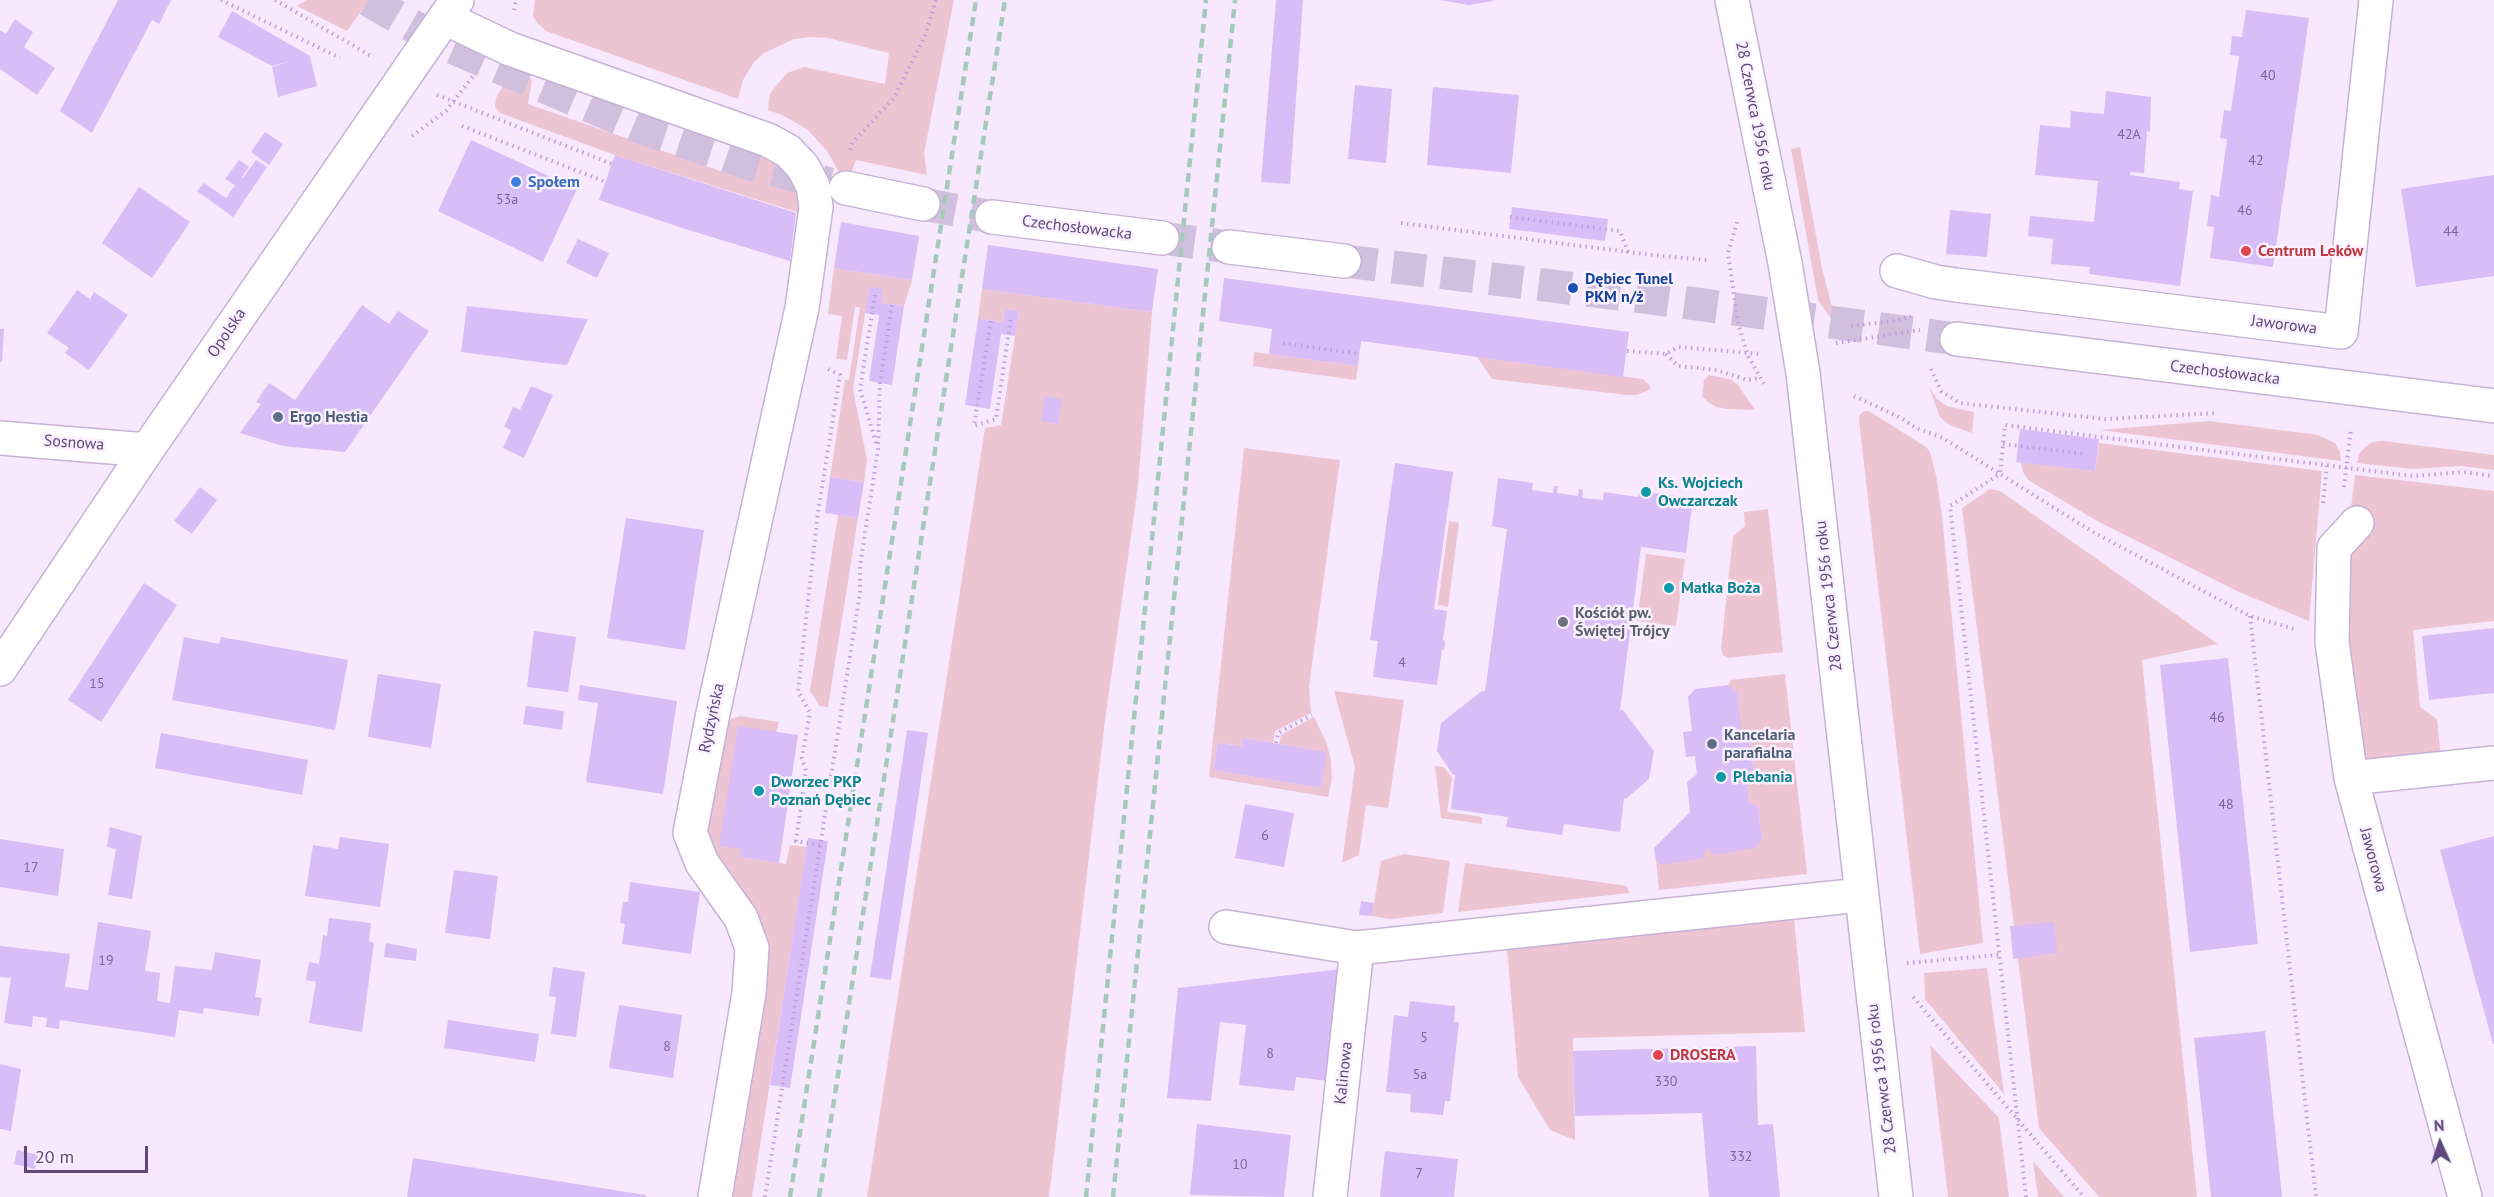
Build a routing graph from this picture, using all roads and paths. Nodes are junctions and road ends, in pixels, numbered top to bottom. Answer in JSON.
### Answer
{"nodes":[{"id":1,"x":221,"y":0,"type":"edge"},
{"id":2,"x":275,"y":0,"type":"edge"},
{"id":3,"x":516,"y":0,"type":"edge"},
{"id":4,"x":936,"y":0,"type":"edge"},
{"id":5,"x":1732,"y":0,"type":"edge"},
{"id":6,"x":2376,"y":0,"type":"edge"},
{"id":7,"x":451,"y":9,"type":"edge"},
{"id":8,"x":494,"y":40,"type":"junction"},
{"id":9,"x":340,"y":58,"type":"dead end"},
{"id":10,"x":381,"y":60,"type":"dead end"},
{"id":11,"x":436,"y":95,"type":"dead end"},
{"id":12,"x":452,"y":103,"type":"junction"},
{"id":13,"x":462,"y":126,"type":"dead end"},
{"id":14,"x":403,"y":143,"type":"dead end"},
{"id":15,"x":612,"y":164,"type":"dead end"},
{"id":16,"x":846,"y":174,"type":"joint"},
{"id":17,"x":606,"y":182,"type":"dead end"},
{"id":18,"x":923,"y":204,"type":"tunnel mouth"},
{"id":19,"x":992,"y":217,"type":"tunnel mouth"},
{"id":20,"x":1510,"y":217,"type":"dead end"},
{"id":21,"x":1738,"y":219,"type":"dead end"},
{"id":22,"x":1401,"y":223,"type":"dead end"},
{"id":23,"x":1162,"y":238,"type":"tunnel mouth"},
{"id":24,"x":1229,"y":248,"type":"tunnel mouth"},
{"id":25,"x":1628,"y":252,"type":"junction"},
{"id":26,"x":1707,"y":260,"type":"dead end"},
{"id":27,"x":1344,"y":261,"type":"tunnel mouth"},
{"id":28,"x":1897,"y":271,"type":"dead end"},
{"id":29,"x":1956,"y":285,"type":"junction"},
{"id":30,"x":875,"y":295,"type":"dead end"},
{"id":31,"x":892,"y":305,"type":"dead end"},
{"id":32,"x":1011,"y":317,"type":"dead end"},
{"id":33,"x":991,"y":321,"type":"dead end"},
{"id":34,"x":1920,"y":331,"type":"junction"},
{"id":35,"x":1957,"y":339,"type":"tunnel mouth"},
{"id":36,"x":1923,"y":340,"type":"dead end"},
{"id":37,"x":1283,"y":343,"type":"dead end"},
{"id":38,"x":1829,"y":345,"type":"dead end"},
{"id":39,"x":1627,"y":351,"type":"dead end"},
{"id":40,"x":792,"y":353,"type":"junction"},
{"id":41,"x":1360,"y":354,"type":"dead end"},
{"id":42,"x":1666,"y":354,"type":"junction"},
{"id":43,"x":1747,"y":354,"type":"junction"},
{"id":44,"x":1765,"y":354,"type":"dead end"},
{"id":45,"x":1928,"y":360,"type":"dead end"},
{"id":46,"x":1766,"y":378,"type":"dead end"},
{"id":47,"x":1854,"y":396,"type":"dead end"},
{"id":48,"x":2494,"y":406,"type":"edge"},
{"id":49,"x":2223,"y":412,"type":"dead end"},
{"id":50,"x":2339,"y":427,"type":"dead end"},
{"id":51,"x":2362,"y":429,"type":"dead end"},
{"id":52,"x":0,"y":438,"type":"edge"},
{"id":53,"x":2003,"y":444,"type":"junction"},
{"id":54,"x":878,"y":449,"type":"junction"},
{"id":55,"x":147,"y":450,"type":"junction"},
{"id":56,"x":2084,"y":454,"type":"dead end"},
{"id":57,"x":2000,"y":474,"type":"junction"},
{"id":58,"x":2494,"y":476,"type":"edge"},
{"id":59,"x":2357,"y":523,"type":"dead end"},
{"id":60,"x":2250,"y":616,"type":"junction"},
{"id":61,"x":2332,"y":642,"type":"junction"},
{"id":62,"x":0,"y":669,"type":"edge"},
{"id":63,"x":1312,"y":715,"type":"dead end"},
{"id":64,"x":1276,"y":743,"type":"dead end"},
{"id":65,"x":2494,"y":763,"type":"edge"},
{"id":66,"x":2351,"y":778,"type":"junction"},
{"id":67,"x":820,"y":844,"type":"junction"},
{"id":68,"x":1860,"y":895,"type":"junction"},
{"id":69,"x":1226,"y":927,"type":"dead end"},
{"id":70,"x":1357,"y":948,"type":"junction"},
{"id":71,"x":1999,"y":955,"type":"junction"},
{"id":72,"x":1904,"y":964,"type":"dead end"},
{"id":73,"x":1908,"y":991,"type":"dead end"},
{"id":74,"x":2017,"y":1119,"type":"junction"},
{"id":75,"x":715,"y":1197,"type":"edge"},
{"id":76,"x":765,"y":1197,"type":"edge"},
{"id":77,"x":1330,"y":1197,"type":"edge"},
{"id":78,"x":1896,"y":1197,"type":"edge"},
{"id":79,"x":2026,"y":1197,"type":"edge"},
{"id":80,"x":2084,"y":1197,"type":"edge"},
{"id":81,"x":2316,"y":1197,"type":"edge"},
{"id":82,"x":2466,"y":1197,"type":"edge"}],
"edges":[{"from":1,"to":9,"type":"path"},
{"from":2,"to":10,"type":"path"},
{"from":3,"to":8,"type":"path"},
{"from":4,"to":16,"type":"path"},
{"from":5,"to":68,"type":"street","name":"28 Czerwca 1956 roku"},
{"from":6,"to":29,"type":"street","name":"Jaworowa"},
{"from":7,"to":8,"type":"street","name":"Rydzyńska"},
{"from":7,"to":55,"type":"street","name":"Opolska"},
{"from":8,"to":12,"type":"path"},
{"from":8,"to":40,"type":"street","name":"Rydzyńska"},
{"from":11,"to":12,"type":"path"},
{"from":12,"to":14,"type":"path"},
{"from":12,"to":15,"type":"path"},
{"from":13,"to":17,"type":"path"},
{"from":16,"to":18,"type":"street"},
{"from":19,"to":23,"type":"street","name":"Czechosłowacka"},
{"from":20,"to":25,"type":"path"},
{"from":21,"to":43,"type":"path"},
{"from":22,"to":25,"type":"path"},
{"from":24,"to":27,"type":"street"},
{"from":25,"to":26,"type":"path"},
{"from":28,"to":29,"type":"street","name":"Jaworowa"},
{"from":29,"to":34,"type":"path"},
{"from":30,"to":54,"type":"path"},
{"from":31,"to":54,"type":"path"},
{"from":32,"to":33,"type":"path"},
{"from":34,"to":36,"type":"path"},
{"from":34,"to":38,"type":"path"},
{"from":35,"to":48,"type":"street","name":"Czechosłowacka"},
{"from":37,"to":41,"type":"path"},
{"from":39,"to":42,"type":"path"},
{"from":40,"to":67,"type":"path"},
{"from":40,"to":75,"type":"street","name":"Rydzyńska"},
{"from":42,"to":43,"type":"path"},
{"from":42,"to":46,"type":"path"},
{"from":43,"to":44,"type":"path"},
{"from":45,"to":49,"type":"path"},
{"from":47,"to":57,"type":"path"},
{"from":50,"to":51,"type":"path"},
{"from":52,"to":55,"type":"street","name":"Sosnowa"},
{"from":53,"to":56,"type":"path"},
{"from":53,"to":57,"type":"path"},
{"from":53,"to":58,"type":"path"},
{"from":54,"to":67,"type":"path"},
{"from":55,"to":62,"type":"street","name":"Opolska"},
{"from":57,"to":60,"type":"path"},
{"from":57,"to":71,"type":"path"},
{"from":59,"to":61,"type":"street","name":"Jaworowa"},
{"from":60,"to":61,"type":"path"},
{"from":60,"to":81,"type":"path"},
{"from":61,"to":66,"type":"street","name":"Jaworowa"},
{"from":63,"to":64,"type":"path"},
{"from":65,"to":66,"type":"street"},
{"from":66,"to":82,"type":"street","name":"Jaworowa"},
{"from":67,"to":76,"type":"path"},
{"from":68,"to":70,"type":"street"},
{"from":68,"to":78,"type":"street","name":"28 Czerwca 1956 roku"},
{"from":69,"to":70,"type":"street"},
{"from":70,"to":77,"type":"street","name":"Kalinowa"},
{"from":71,"to":72,"type":"path"},
{"from":71,"to":74,"type":"path"},
{"from":73,"to":74,"type":"path"},
{"from":74,"to":79,"type":"path"},
{"from":74,"to":80,"type":"path"}]}
